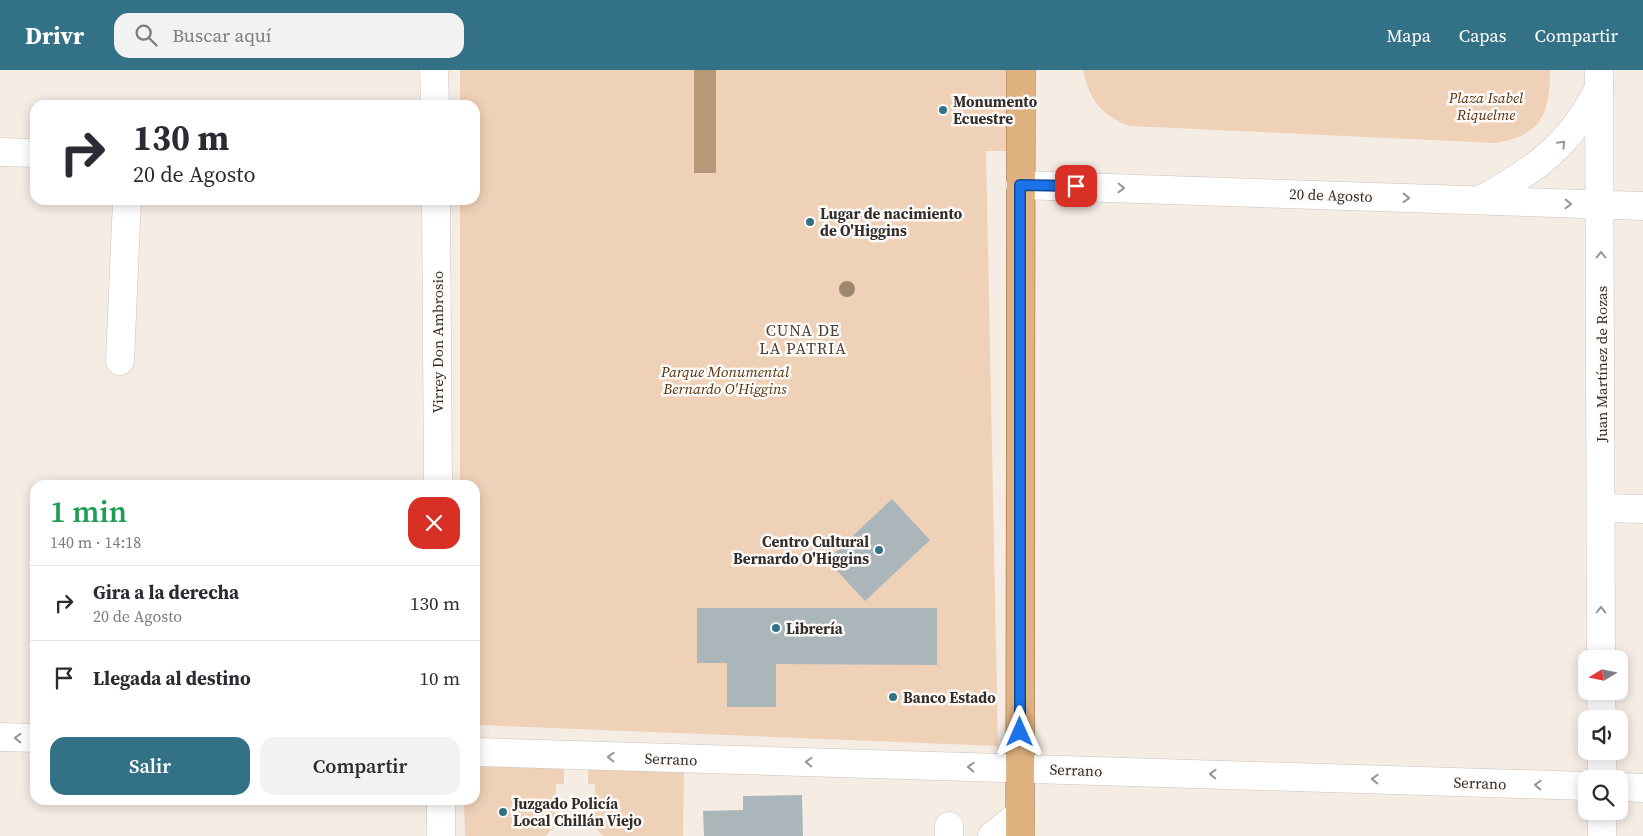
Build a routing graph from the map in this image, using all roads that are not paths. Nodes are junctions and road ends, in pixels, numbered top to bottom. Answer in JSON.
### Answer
{"nodes":[{"id":1,"x":434,"y":70,"type":"edge"},
{"id":2,"x":1021,"y":70,"type":"edge"},
{"id":3,"x":1599,"y":78,"type":"edge"},
{"id":4,"x":435,"y":100,"type":"edge"},
{"id":5,"x":0,"y":152,"type":"edge"},
{"id":6,"x":30,"y":153,"type":"edge"},
{"id":7,"x":1020,"y":185,"type":"junction"},
{"id":8,"x":1479,"y":200,"type":"junction"},
{"id":9,"x":127,"y":205,"type":"edge"},
{"id":10,"x":436,"y":205,"type":"edge"},
{"id":11,"x":1601,"y":205,"type":"junction"},
{"id":12,"x":1643,"y":206,"type":"edge"},
{"id":13,"x":120,"y":361,"type":"dead end"},
{"id":14,"x":438,"y":480,"type":"edge"},
{"id":15,"x":1600,"y":508,"type":"junction"},
{"id":16,"x":1643,"y":509,"type":"edge"},
{"id":17,"x":1601,"y":650,"type":"edge"},
{"id":18,"x":0,"y":737,"type":"edge"},
{"id":19,"x":30,"y":738,"type":"edge"},
{"id":20,"x":480,"y":752,"type":"edge"},
{"id":21,"x":1020,"y":768,"type":"junction"},
{"id":22,"x":1578,"y":786,"type":"edge"},
{"id":23,"x":1628,"y":787,"type":"edge"},
{"id":24,"x":1643,"y":788,"type":"edge"},
{"id":25,"x":440,"y":805,"type":"edge"},
{"id":26,"x":1602,"y":820,"type":"edge"},
{"id":27,"x":1020,"y":825,"type":"edge"},
{"id":28,"x":441,"y":836,"type":"edge"},
{"id":29,"x":992,"y":836,"type":"edge"},
{"id":30,"x":1602,"y":836,"type":"edge"}],
"edges":[{"from":1,"to":4,"type":"street"},
{"from":2,"to":7,"type":"main road"},
{"from":8,"to":3,"type":"street","one_way":true},
{"from":3,"to":11,"type":"street","name":"Juan Martínez de Rozas"},
{"from":5,"to":6,"type":"street"},
{"from":7,"to":8,"type":"street","name":"20 de Agosto","one_way":true},
{"from":7,"to":21,"type":"main road"},
{"from":8,"to":11,"type":"street","name":"20 de Agosto","one_way":true},
{"from":9,"to":13,"type":"street"},
{"from":10,"to":14,"type":"street","name":"Virrey Don Ambrosio"},
{"from":11,"to":12,"type":"street","name":"20 de Agosto"},
{"from":15,"to":11,"type":"street","name":"Juan Martínez de Rozas","one_way":true},
{"from":15,"to":16,"type":"street"},
{"from":17,"to":15,"type":"street","name":"Juan Martínez de Rozas","one_way":true},
{"from":19,"to":18,"type":"street","one_way":true},
{"from":21,"to":20,"type":"street","name":"Serrano","one_way":true},
{"from":22,"to":21,"type":"street","name":"Serrano","one_way":true},
{"from":21,"to":27,"type":"main road"},
{"from":23,"to":24,"type":"street"},
{"from":25,"to":28,"type":"street"},
{"from":26,"to":30,"type":"street"},
{"from":27,"to":29,"type":"street"}]}
